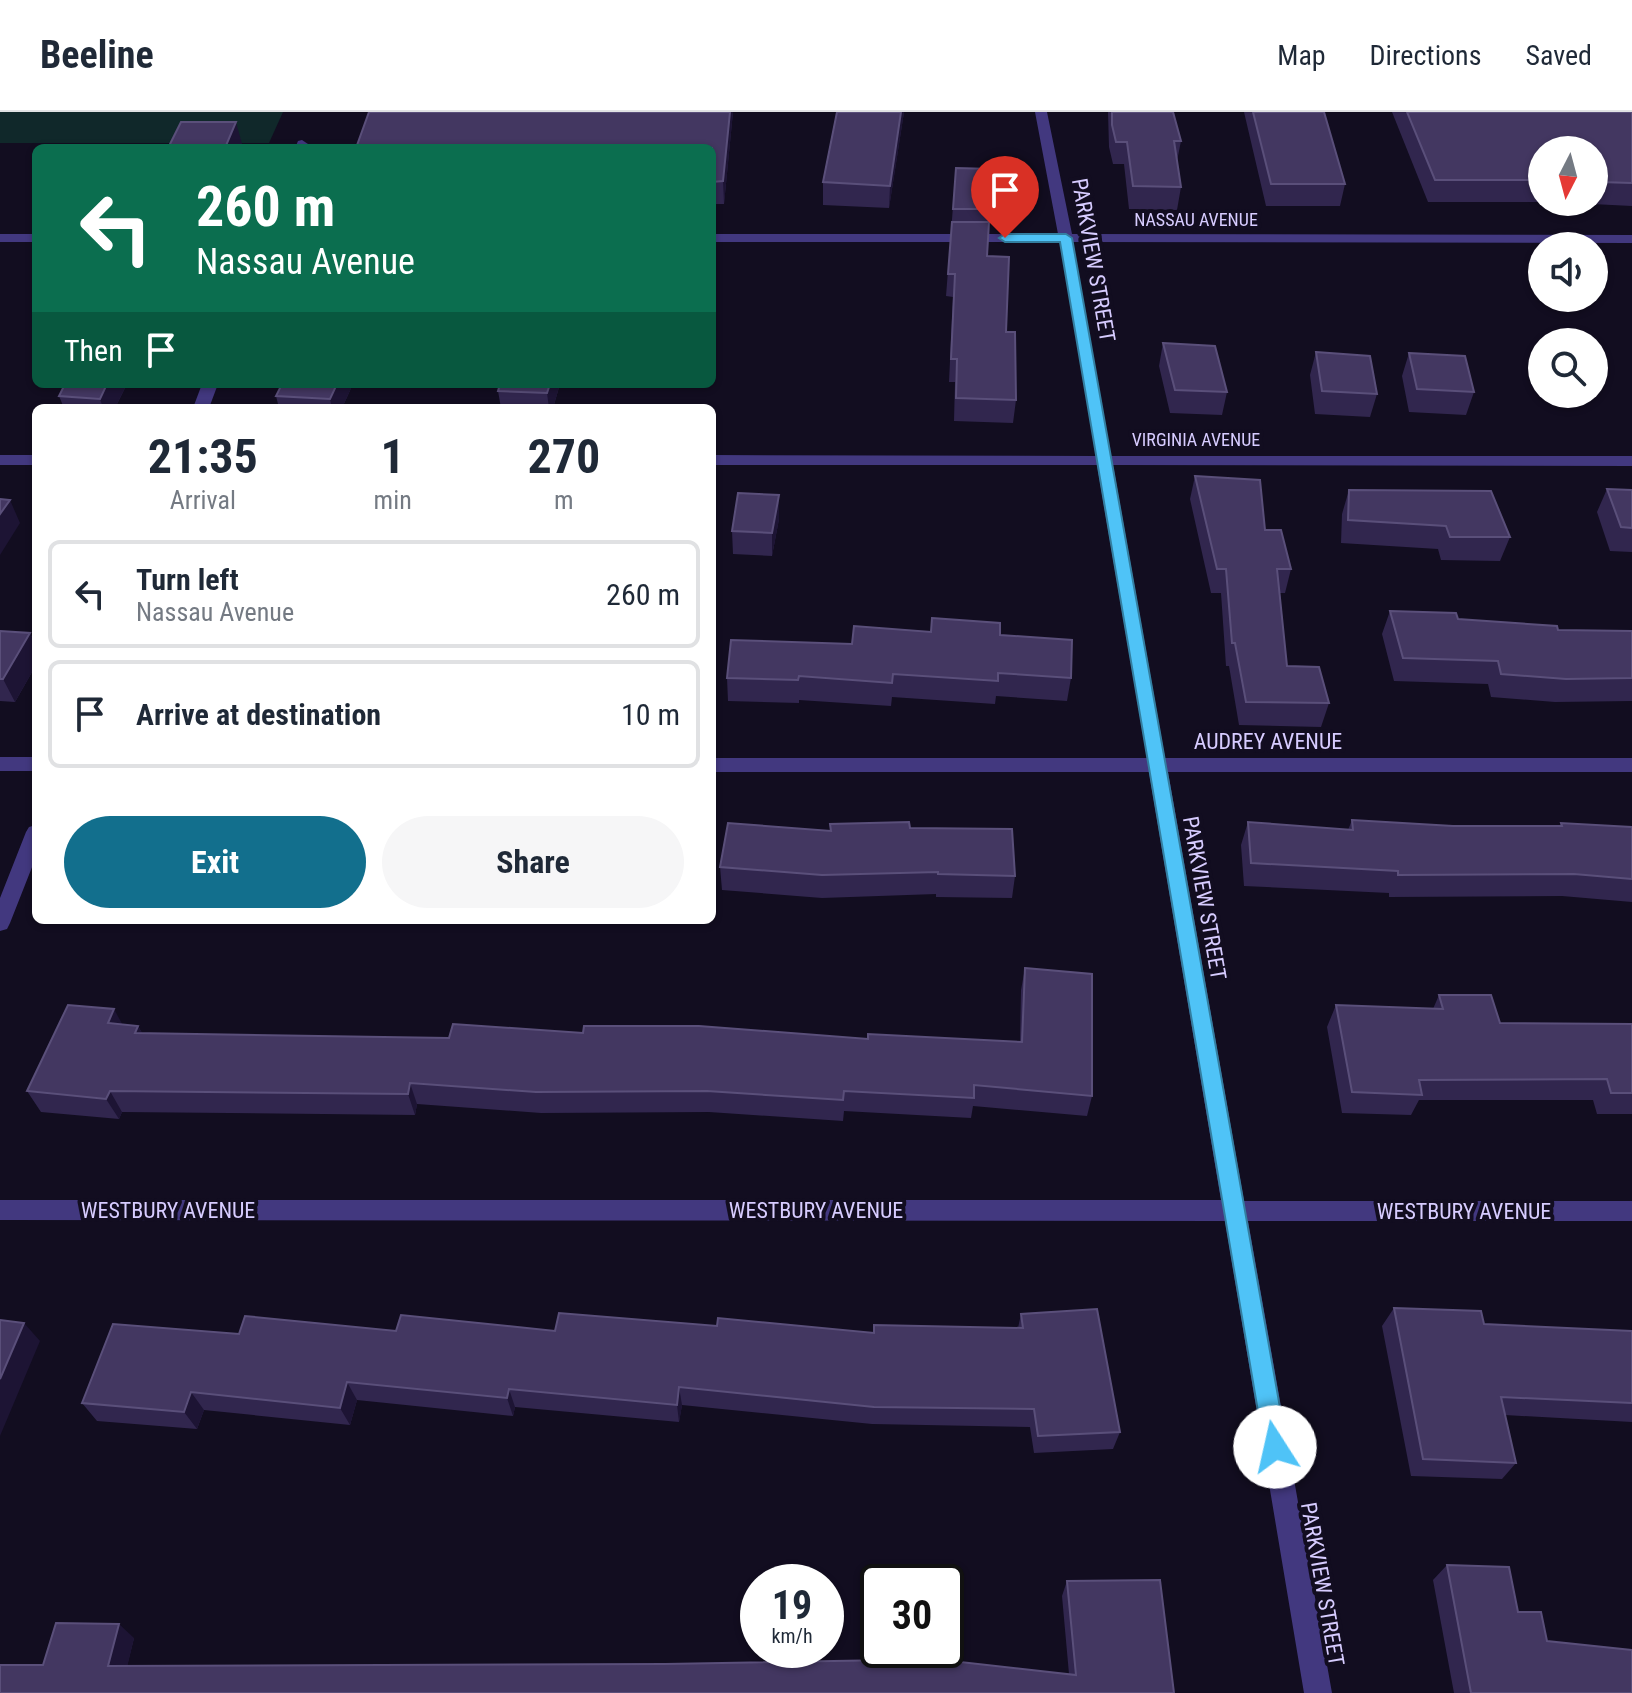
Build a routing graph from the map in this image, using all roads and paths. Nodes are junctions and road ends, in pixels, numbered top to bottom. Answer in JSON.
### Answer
{"nodes":[{"id":1,"x":1041,"y":112,"type":"edge"},
{"id":2,"x":0,"y":238,"type":"edge"},
{"id":3,"x":32,"y":238,"type":"edge"},
{"id":4,"x":716,"y":238,"type":"edge"},
{"id":5,"x":1066,"y":238,"type":"junction"},
{"id":6,"x":1632,"y":239,"type":"edge"},
{"id":7,"x":0,"y":460,"type":"edge"},
{"id":8,"x":32,"y":460,"type":"edge"},
{"id":9,"x":716,"y":460,"type":"edge"},
{"id":10,"x":1104,"y":460,"type":"junction"},
{"id":11,"x":1632,"y":461,"type":"edge"},
{"id":12,"x":0,"y":764,"type":"edge"},
{"id":13,"x":32,"y":764,"type":"edge"},
{"id":14,"x":716,"y":765,"type":"edge"},
{"id":15,"x":1157,"y":765,"type":"junction"},
{"id":16,"x":1632,"y":765,"type":"edge"},
{"id":17,"x":32,"y":842,"type":"edge"},
{"id":18,"x":0,"y":923,"type":"edge"},
{"id":19,"x":0,"y":1210,"type":"edge"},
{"id":20,"x":1234,"y":1210,"type":"junction"},
{"id":21,"x":1632,"y":1211,"type":"edge"},
{"id":22,"x":1318,"y":1693,"type":"edge"}],
"edges":[{"from":1,"to":5,"type":"street","name":"PARKVIEW STREET"},
{"from":2,"to":3,"type":"street"},
{"from":4,"to":5,"type":"street","name":"NASSAU AVENUE"},
{"from":5,"to":6,"type":"street","name":"NASSAU AVENUE"},
{"from":5,"to":10,"type":"street","name":"PARKVIEW STREET"},
{"from":7,"to":8,"type":"street"},
{"from":9,"to":10,"type":"street","name":"VIRGINIA AVENUE"},
{"from":10,"to":11,"type":"street","name":"VIRGINIA AVENUE"},
{"from":10,"to":15,"type":"street","name":"PARKVIEW STREET"},
{"from":12,"to":13,"type":"street"},
{"from":14,"to":15,"type":"street","name":"AUDREY AVENUE"},
{"from":15,"to":16,"type":"street","name":"AUDREY AVENUE"},
{"from":15,"to":20,"type":"street","name":"PARKVIEW STREET"},
{"from":17,"to":18,"type":"street"},
{"from":19,"to":20,"type":"street","name":"WESTBURY AVENUE"},
{"from":20,"to":21,"type":"street","name":"WESTBURY AVENUE"},
{"from":20,"to":22,"type":"street","name":"PARKVIEW STREET"}]}
